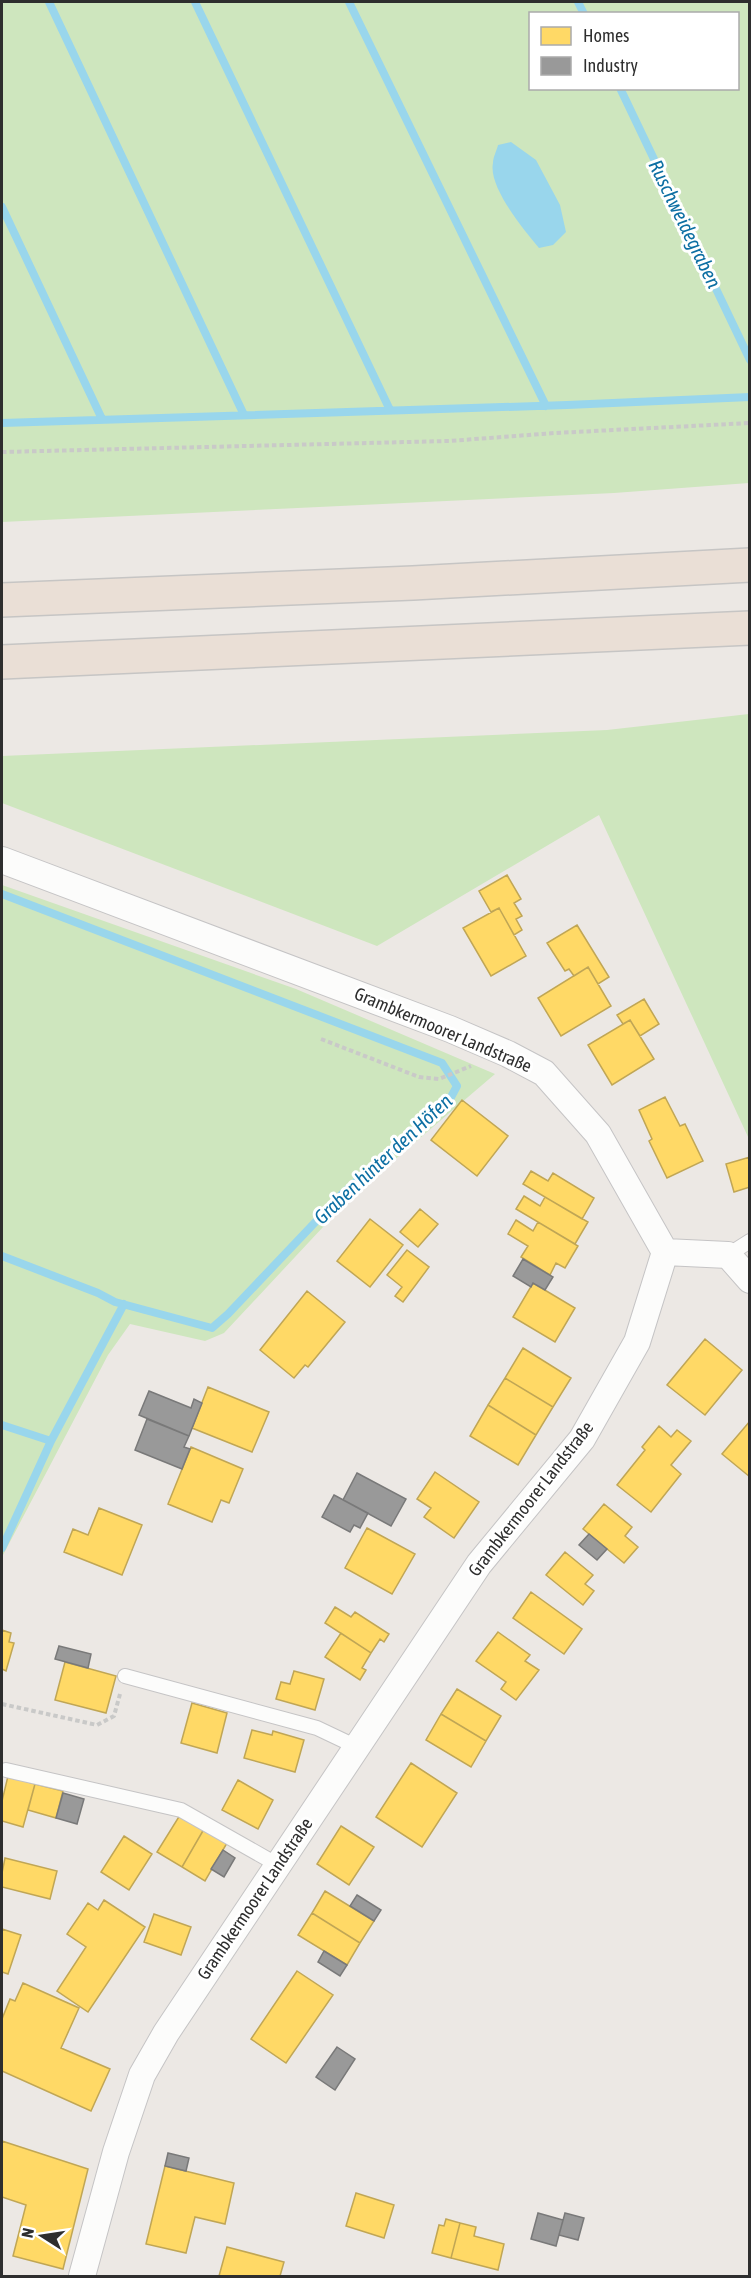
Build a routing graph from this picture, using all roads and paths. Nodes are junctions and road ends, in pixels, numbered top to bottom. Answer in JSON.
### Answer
{"nodes":[{"id":1,"x":750,"y":423,"type":"edge"},
{"id":2,"x":2,"y":452,"type":"edge"},
{"id":3,"x":750,"y":565,"type":"edge"},
{"id":4,"x":2,"y":600,"type":"edge"},
{"id":5,"x":750,"y":628,"type":"edge"},
{"id":6,"x":2,"y":662,"type":"edge"},
{"id":7,"x":2,"y":860,"type":"edge"},
{"id":8,"x":321,"y":1039,"type":"dead end"},
{"id":9,"x":456,"y":1072,"type":"dead end"},
{"id":10,"x":750,"y":1240,"type":"edge"},
{"id":11,"x":665,"y":1252,"type":"junction"},
{"id":12,"x":728,"y":1255,"type":"junction"},
{"id":13,"x":750,"y":1280,"type":"edge"},
{"id":14,"x":125,"y":1676,"type":"joint"},
{"id":15,"x":2,"y":1704,"type":"edge"},
{"id":16,"x":357,"y":1747,"type":"junction"},
{"id":17,"x":6,"y":1770,"type":"dead end"},
{"id":18,"x":278,"y":1865,"type":"junction"},
{"id":19,"x":82,"y":2277,"type":"edge"}],
"edges":[{"from":1,"to":2,"type":"path"},
{"from":3,"to":4,"type":"highway"},
{"from":5,"to":6,"type":"highway"},
{"from":7,"to":11,"type":"street","name":"Grambkermoorer Landstraße"},
{"from":8,"to":9,"type":"path"},
{"from":10,"to":12,"type":"lane"},
{"from":11,"to":12,"type":"street"},
{"from":11,"to":16,"type":"street","name":"Grambkermoorer Landstraße"},
{"from":12,"to":13,"type":"street"},
{"from":14,"to":15,"type":"path"},
{"from":14,"to":16,"type":"lane"},
{"from":16,"to":18,"type":"street","name":"Grambkermoorer Landstraße"},
{"from":17,"to":18,"type":"lane"},
{"from":18,"to":19,"type":"street","name":"Grambkermoorer Landstraße"}]}
